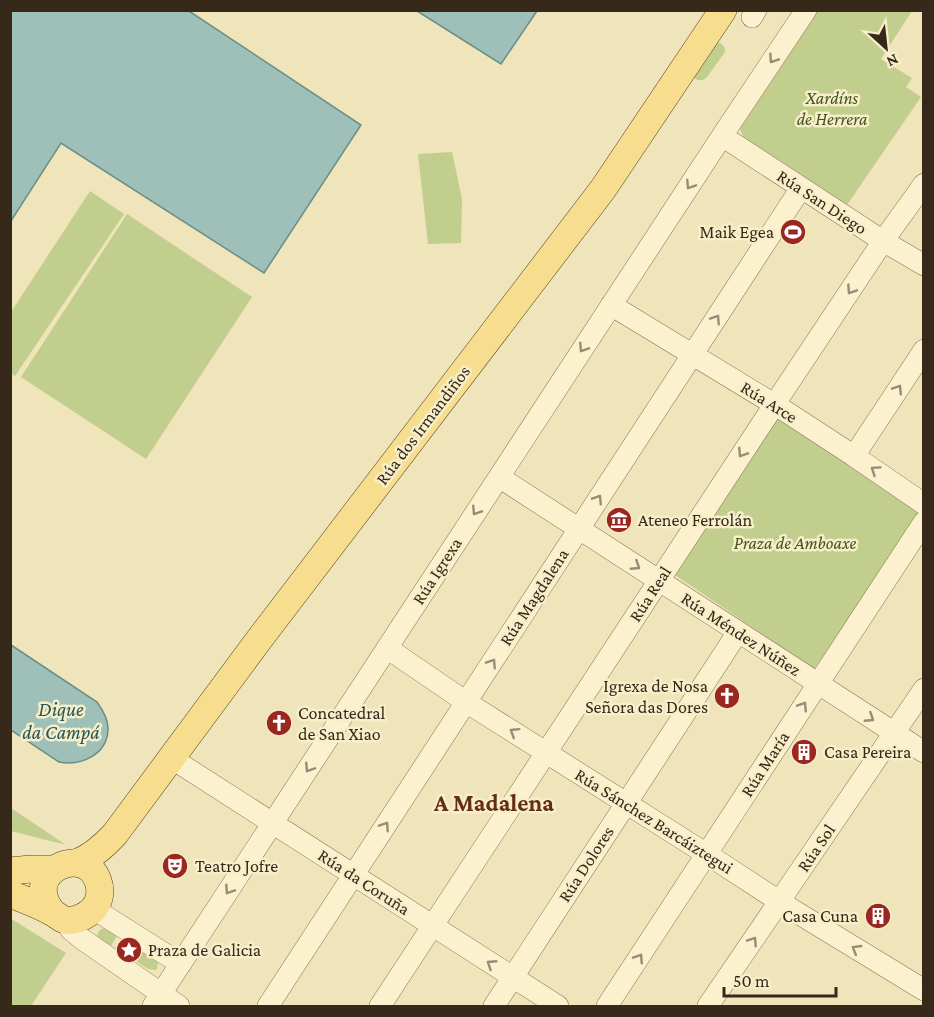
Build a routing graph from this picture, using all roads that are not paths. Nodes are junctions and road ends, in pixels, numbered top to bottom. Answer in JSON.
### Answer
{"nodes":[{"id":1,"x":723,"y":10,"type":"edge"},
{"id":2,"x":806,"y":10,"type":"edge"},
{"id":3,"x":722,"y":136,"type":"junction"},
{"id":4,"x":924,"y":184,"type":"edge"},
{"id":5,"x":801,"y":188,"type":"junction"},
{"id":6,"x":883,"y":241,"type":"junction"},
{"id":7,"x":924,"y":265,"type":"edge"},
{"id":8,"x":611,"y":305,"type":"junction"},
{"id":9,"x":924,"y":350,"type":"edge"},
{"id":10,"x":693,"y":355,"type":"junction"},
{"id":11,"x":774,"y":404,"type":"junction"},
{"id":12,"x":854,"y":456,"type":"junction"},
{"id":13,"x":499,"y":477,"type":"junction"},
{"id":14,"x":924,"y":504,"type":"edge"},
{"id":15,"x":924,"y":522,"type":"edge"},
{"id":16,"x":579,"y":529,"type":"junction"},
{"id":17,"x":659,"y":581,"type":"junction"},
{"id":18,"x":738,"y":632,"type":"junction"},
{"id":19,"x":387,"y":648,"type":"junction"},
{"id":20,"x":818,"y":684,"type":"junction"},
{"id":21,"x":924,"y":689,"type":"edge"},
{"id":22,"x":466,"y":702,"type":"junction"},
{"id":23,"x":894,"y":733,"type":"junction"},
{"id":24,"x":924,"y":752,"type":"edge"},
{"id":25,"x":546,"y":753,"type":"junction"},
{"id":26,"x":171,"y":758,"type":"junction"},
{"id":27,"x":626,"y":804,"type":"junction"},
{"id":28,"x":272,"y":823,"type":"junction"},
{"id":29,"x":116,"y":834,"type":"junction"},
{"id":30,"x":706,"y":855,"type":"junction"},
{"id":31,"x":65,"y":866,"type":"junction"},
{"id":32,"x":10,"y":871,"type":"edge"},
{"id":33,"x":353,"y":875,"type":"junction"},
{"id":34,"x":98,"y":893,"type":"junction"},
{"id":35,"x":10,"y":894,"type":"edge"},
{"id":36,"x":780,"y":901,"type":"junction"},
{"id":37,"x":59,"y":916,"type":"junction"},
{"id":38,"x":433,"y":926,"type":"junction"},
{"id":39,"x":181,"y":964,"type":"junction"},
{"id":40,"x":513,"y":978,"type":"junction"},
{"id":41,"x":924,"y":990,"type":"edge"},
{"id":42,"x":157,"y":1000,"type":"edge"},
{"id":43,"x":179,"y":1006,"type":"edge"},
{"id":44,"x":268,"y":1006,"type":"edge"},
{"id":45,"x":380,"y":1006,"type":"edge"},
{"id":46,"x":494,"y":1006,"type":"edge"},
{"id":47,"x":558,"y":1006,"type":"edge"},
{"id":48,"x":607,"y":1006,"type":"edge"},
{"id":49,"x":708,"y":1006,"type":"edge"}],
"edges":[{"from":1,"to":26,"type":"main road","name":"Rúa dos Irmandiños"},
{"from":2,"to":3,"type":"street","name":"Rúa Igrexa","one_way":true},
{"from":3,"to":5,"type":"street","name":"Rúa San Diego"},
{"from":3,"to":8,"type":"street","name":"Rúa Igrexa","one_way":true},
{"from":4,"to":6,"type":"street","name":"Rúa Real"},
{"from":5,"to":6,"type":"street","name":"Rúa San Diego"},
{"from":10,"to":5,"type":"street","name":"Rúa Magdalena","one_way":true},
{"from":6,"to":7,"type":"street","name":"Rúa San Diego"},
{"from":6,"to":11,"type":"street","name":"Rúa Real","one_way":true},
{"from":8,"to":10,"type":"street","name":"Rúa Arce"},
{"from":8,"to":13,"type":"street","name":"Rúa Igrexa","one_way":true},
{"from":12,"to":9,"type":"street","one_way":true},
{"from":10,"to":11,"type":"street","name":"Rúa Arce"},
{"from":16,"to":10,"type":"street","name":"Rúa Magdalena","one_way":true},
{"from":11,"to":12,"type":"street","name":"Rúa Arce"},
{"from":11,"to":17,"type":"street","name":"Rúa Real","one_way":true},
{"from":14,"to":12,"type":"street","name":"Rúa Arce","one_way":true},
{"from":13,"to":16,"type":"street","name":"Rúa Méndez Núñez"},
{"from":13,"to":19,"type":"street","name":"Rúa Igrexa","one_way":true},
{"from":15,"to":20,"type":"street","name":"Rúa María"},
{"from":16,"to":17,"type":"street","name":"Rúa Méndez Núñez","one_way":true},
{"from":22,"to":16,"type":"street","name":"Rúa Magdalena","one_way":true},
{"from":17,"to":18,"type":"street","name":"Rúa Méndez Núñez"},
{"from":17,"to":25,"type":"street","name":"Rúa Real"},
{"from":18,"to":20,"type":"street","name":"Rúa Méndez Núñez"},
{"from":18,"to":27,"type":"street","name":"Rúa Dolores"},
{"from":19,"to":22,"type":"street","name":"Rúa Sánchez Barcáiztegui"},
{"from":19,"to":28,"type":"street","name":"Rúa Igrexa","one_way":true},
{"from":20,"to":23,"type":"street","name":"Rúa Méndez Núñez","one_way":true},
{"from":30,"to":20,"type":"street","name":"Rúa María","one_way":true},
{"from":21,"to":23,"type":"street","name":"Rúa Sol"},
{"from":25,"to":22,"type":"street","name":"Rúa Sánchez Barcáiztegui","one_way":true},
{"from":33,"to":22,"type":"street","name":"Rúa Magdalena","one_way":true},
{"from":23,"to":24,"type":"street","name":"Rúa Méndez Núñez"},
{"from":23,"to":36,"type":"street","name":"Rúa Sol"},
{"from":25,"to":27,"type":"street","name":"Rúa Sánchez Barcáiztegui"},
{"from":25,"to":38,"type":"street","name":"Rúa Real"},
{"from":26,"to":28,"type":"street","name":"Rúa da Coruña"},
{"from":26,"to":29,"type":"main road","name":"Rúa dos Irmandiños"},
{"from":27,"to":30,"type":"street","name":"Rúa Sánchez Barcáiztegui"},
{"from":27,"to":40,"type":"street","name":"Rúa Dolores"},
{"from":28,"to":33,"type":"street","name":"Rúa da Coruña"},
{"from":28,"to":39,"type":"street","name":"Rúa Igrexa","one_way":true},
{"from":29,"to":31,"type":"main road","name":"Rúa dos Irmandiños"},
{"from":29,"to":34,"type":"main road","name":"Rúa dos Irmandiños"},
{"from":30,"to":36,"type":"street","name":"Rúa Sánchez Barcáiztegui"},
{"from":48,"to":30,"type":"street","name":"Rúa María","one_way":true},
{"from":31,"to":32,"type":"main road"},
{"from":31,"to":34,"type":"main road"},
{"from":31,"to":37,"type":"main road"},
{"from":33,"to":38,"type":"street","name":"Rúa da Coruña"},
{"from":33,"to":44,"type":"street","name":"Rúa Magdalena"},
{"from":34,"to":37,"type":"main road"},
{"from":34,"to":39,"type":"street"},
{"from":35,"to":37,"type":"main road"},
{"from":41,"to":36,"type":"street","name":"Rúa Sánchez Barcáiztegui","one_way":true},
{"from":49,"to":36,"type":"street","name":"Rúa Sol","one_way":true},
{"from":37,"to":42,"type":"street"},
{"from":40,"to":38,"type":"street","name":"Rúa da Coruña","one_way":true},
{"from":38,"to":45,"type":"street","name":"Rúa Real"},
{"from":39,"to":42,"type":"street","name":"Rúa Igrexa"},
{"from":40,"to":46,"type":"street","name":"Rúa Dolores"},
{"from":40,"to":47,"type":"street","name":"Rúa da Coruña"},
{"from":42,"to":43,"type":"street"}]}
